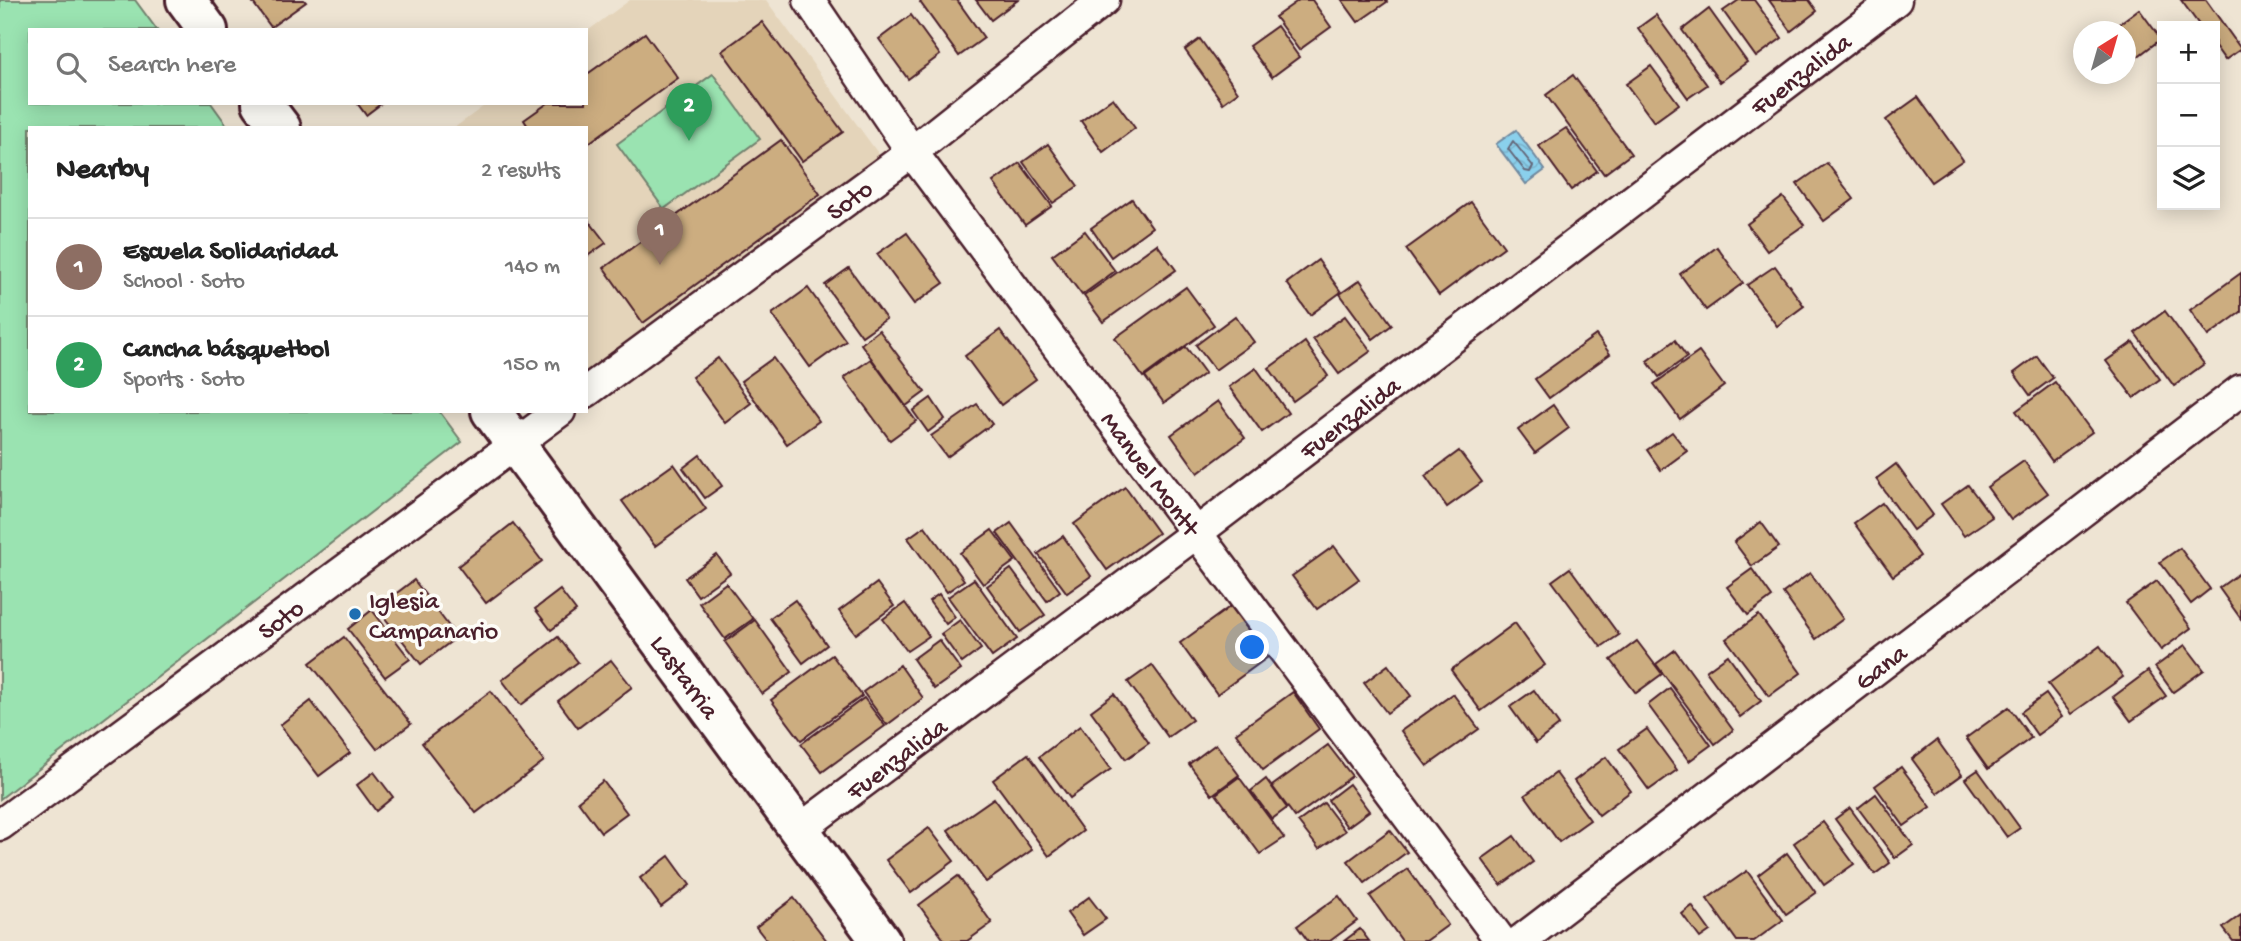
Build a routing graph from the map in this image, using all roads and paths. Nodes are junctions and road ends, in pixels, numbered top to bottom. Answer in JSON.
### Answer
{"nodes":[{"id":1,"x":186,"y":0,"type":"edge"},
{"id":2,"x":809,"y":0,"type":"edge"},
{"id":3,"x":1104,"y":0,"type":"edge"},
{"id":4,"x":1896,"y":0,"type":"edge"},
{"id":5,"x":207,"y":28,"type":"edge"},
{"id":6,"x":264,"y":105,"type":"edge"},
{"id":7,"x":279,"y":126,"type":"edge"},
{"id":8,"x":912,"y":152,"type":"junction"},
{"id":9,"x":2241,"y":390,"type":"edge"},
{"id":10,"x":588,"y":391,"type":"edge"},
{"id":11,"x":492,"y":413,"type":"edge"},
{"id":12,"x":558,"y":413,"type":"edge"},
{"id":13,"x":515,"y":445,"type":"junction"},
{"id":14,"x":1195,"y":534,"type":"junction"},
{"id":15,"x":0,"y":825,"type":"edge"},
{"id":16,"x":799,"y":830,"type":"junction"},
{"id":17,"x":881,"y":941,"type":"edge"},
{"id":18,"x":1501,"y":941,"type":"edge"},
{"id":19,"x":1520,"y":941,"type":"edge"}],
"edges":[{"from":1,"to":5,"type":"main road"},
{"from":2,"to":8,"type":"street","name":"Manuel Montt"},
{"from":3,"to":8,"type":"street","name":"Soto"},
{"from":4,"to":14,"type":"street","name":"Fuenzalida"},
{"from":6,"to":7,"type":"main road"},
{"from":8,"to":10,"type":"street","name":"Soto"},
{"from":8,"to":14,"type":"street","name":"Manuel Montt"},
{"from":9,"to":19,"type":"street","name":"Gana"},
{"from":11,"to":13,"type":"main road","name":"Lastarria"},
{"from":12,"to":13,"type":"street","name":"Soto"},
{"from":13,"to":15,"type":"street","name":"Soto"},
{"from":13,"to":16,"type":"main road","name":"Lastarria"},
{"from":14,"to":16,"type":"street","name":"Fuenzalida"},
{"from":14,"to":18,"type":"street","name":"Manuel Montt"},
{"from":16,"to":17,"type":"main road","name":"Lastarria"}]}
